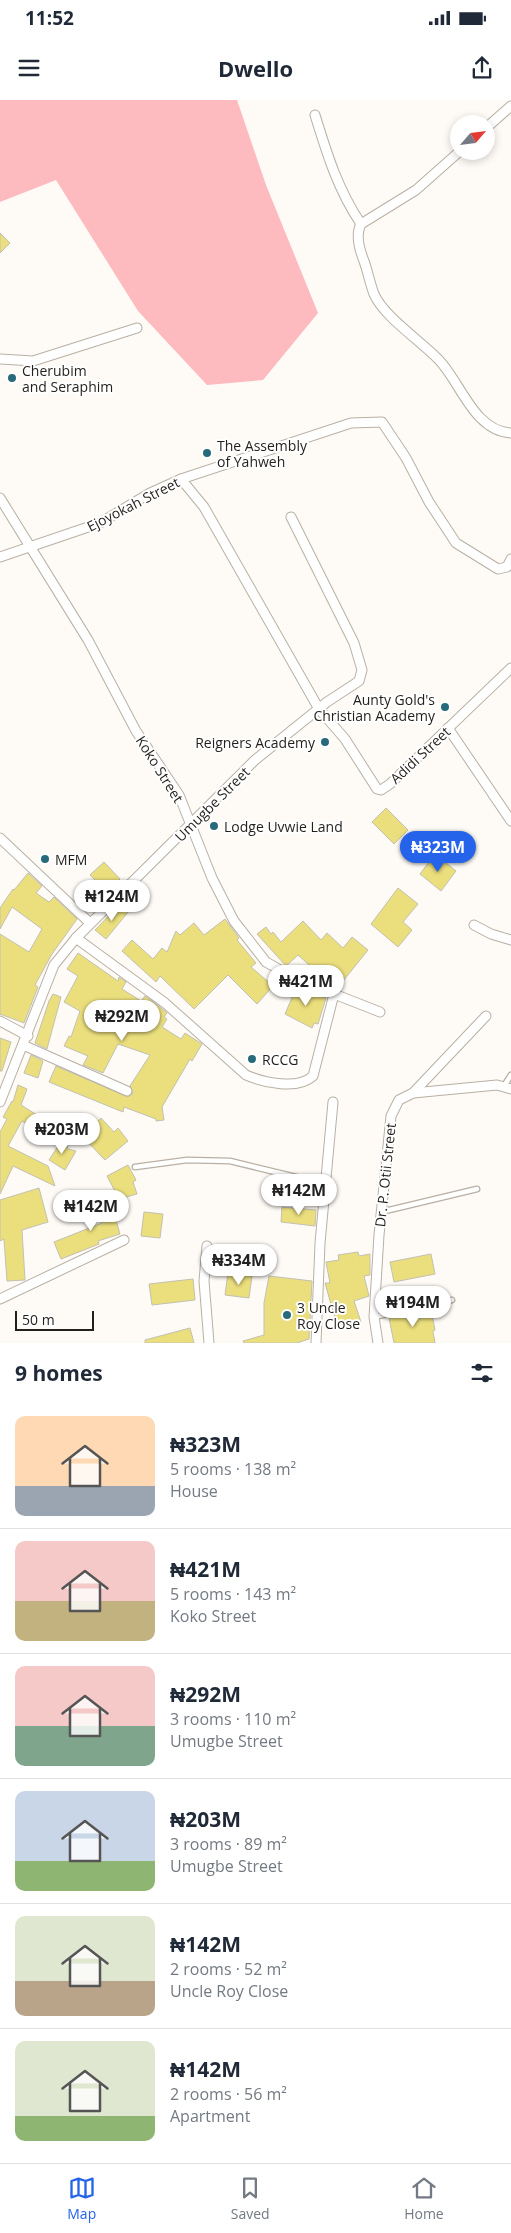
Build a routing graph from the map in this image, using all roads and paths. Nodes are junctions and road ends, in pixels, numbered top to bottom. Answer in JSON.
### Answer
{"nodes":[{"id":1,"x":511,"y":106,"type":"edge"},
{"id":2,"x":315,"y":114,"type":"dead end"},
{"id":3,"x":495,"y":120,"type":"edge"},
{"id":4,"x":450,"y":160,"type":"edge"},
{"id":5,"x":361,"y":224,"type":"junction"},
{"id":6,"x":137,"y":328,"type":"dead end"},
{"id":7,"x":0,"y":359,"type":"edge"},
{"id":8,"x":511,"y":433,"type":"edge"},
{"id":9,"x":181,"y":479,"type":"junction"},
{"id":10,"x":0,"y":498,"type":"edge"},
{"id":11,"x":291,"y":517,"type":"dead end"},
{"id":12,"x":29,"y":547,"type":"junction"},
{"id":13,"x":0,"y":557,"type":"edge"},
{"id":14,"x":511,"y":559,"type":"edge"},
{"id":15,"x":511,"y":668,"type":"edge"},
{"id":16,"x":319,"y":709,"type":"junction"},
{"id":17,"x":448,"y":728,"type":"junction"},
{"id":18,"x":511,"y":821,"type":"edge"},
{"id":19,"x":191,"y":825,"type":"junction"},
{"id":20,"x":0,"y":838,"type":"edge"},
{"id":21,"x":90,"y":923,"type":"junction"},
{"id":22,"x":474,"y":926,"type":"dead end"},
{"id":23,"x":76,"y":938,"type":"junction"},
{"id":24,"x":511,"y":940,"type":"edge"},
{"id":25,"x":334,"y":994,"type":"junction"},
{"id":26,"x":380,"y":1012,"type":"dead end"},
{"id":27,"x":486,"y":1016,"type":"dead end"},
{"id":28,"x":0,"y":1021,"type":"edge"},
{"id":29,"x":28,"y":1036,"type":"junction"},
{"id":30,"x":23,"y":1045,"type":"junction"},
{"id":31,"x":511,"y":1075,"type":"edge"},
{"id":32,"x":507,"y":1088,"type":"edge"},
{"id":33,"x":127,"y":1091,"type":"dead end"},
{"id":34,"x":413,"y":1093,"type":"junction"},
{"id":35,"x":0,"y":1102,"type":"edge"},
{"id":36,"x":334,"y":1102,"type":"dead end"},
{"id":37,"x":135,"y":1167,"type":"dead end"},
{"id":38,"x":326,"y":1184,"type":"junction"},
{"id":39,"x":477,"y":1189,"type":"dead end"},
{"id":40,"x":381,"y":1212,"type":"junction"},
{"id":41,"x":124,"y":1240,"type":"dead end"},
{"id":42,"x":207,"y":1246,"type":"dead end"},
{"id":43,"x":0,"y":1299,"type":"edge"},
{"id":44,"x":452,"y":1300,"type":"dead end"},
{"id":45,"x":374,"y":1317,"type":"junction"},
{"id":46,"x":209,"y":1343,"type":"edge"},
{"id":47,"x":316,"y":1343,"type":"edge"},
{"id":48,"x":378,"y":1343,"type":"edge"}],
"edges":[{"from":1,"to":3,"type":"street"},
{"from":2,"to":5,"type":"street"},
{"from":4,"to":5,"type":"street"},
{"from":5,"to":8,"type":"street"},
{"from":6,"to":7,"type":"street"},
{"from":9,"to":12,"type":"street","name":"Ejoyokah Street"},
{"from":9,"to":14,"type":"street","name":"Ejoyokah Street"},
{"from":9,"to":16,"type":"street"},
{"from":10,"to":12,"type":"street","name":"Koko Street"},
{"from":11,"to":16,"type":"street","name":"Umugbe Street"},
{"from":12,"to":13,"type":"street","name":"Ejoyokah Street"},
{"from":12,"to":19,"type":"street","name":"Koko Street"},
{"from":15,"to":17,"type":"street","name":"Adidi Street"},
{"from":16,"to":17,"type":"street","name":"Adidi Street"},
{"from":16,"to":19,"type":"street","name":"Umugbe Street"},
{"from":17,"to":18,"type":"street"},
{"from":19,"to":21,"type":"street","name":"Umugbe Street"},
{"from":19,"to":25,"type":"street","name":"Koko Street"},
{"from":20,"to":21,"type":"street"},
{"from":21,"to":23,"type":"street","name":"Umugbe Street"},
{"from":22,"to":24,"type":"street"},
{"from":23,"to":25,"type":"street"},
{"from":23,"to":29,"type":"street","name":"Umugbe Street"},
{"from":25,"to":26,"type":"street","name":"Koko Street"},
{"from":27,"to":34,"type":"street","name":"Dr. P. Otii Street"},
{"from":28,"to":29,"type":"street"},
{"from":29,"to":30,"type":"street","name":"Umugbe Street"},
{"from":30,"to":33,"type":"street"},
{"from":30,"to":35,"type":"street","name":"Umugbe Street"},
{"from":31,"to":32,"type":"lane"},
{"from":32,"to":34,"type":"street"},
{"from":34,"to":40,"type":"street","name":"Dr. P. Otii Street"},
{"from":36,"to":38,"type":"street"},
{"from":37,"to":38,"type":"lane"},
{"from":38,"to":47,"type":"street"},
{"from":39,"to":40,"type":"lane"},
{"from":40,"to":45,"type":"street","name":"Dr. P. Otii Street"},
{"from":41,"to":43,"type":"street"},
{"from":42,"to":46,"type":"street"},
{"from":44,"to":45,"type":"lane"},
{"from":45,"to":48,"type":"street","name":"Dr. P. Otii Street"}]}
